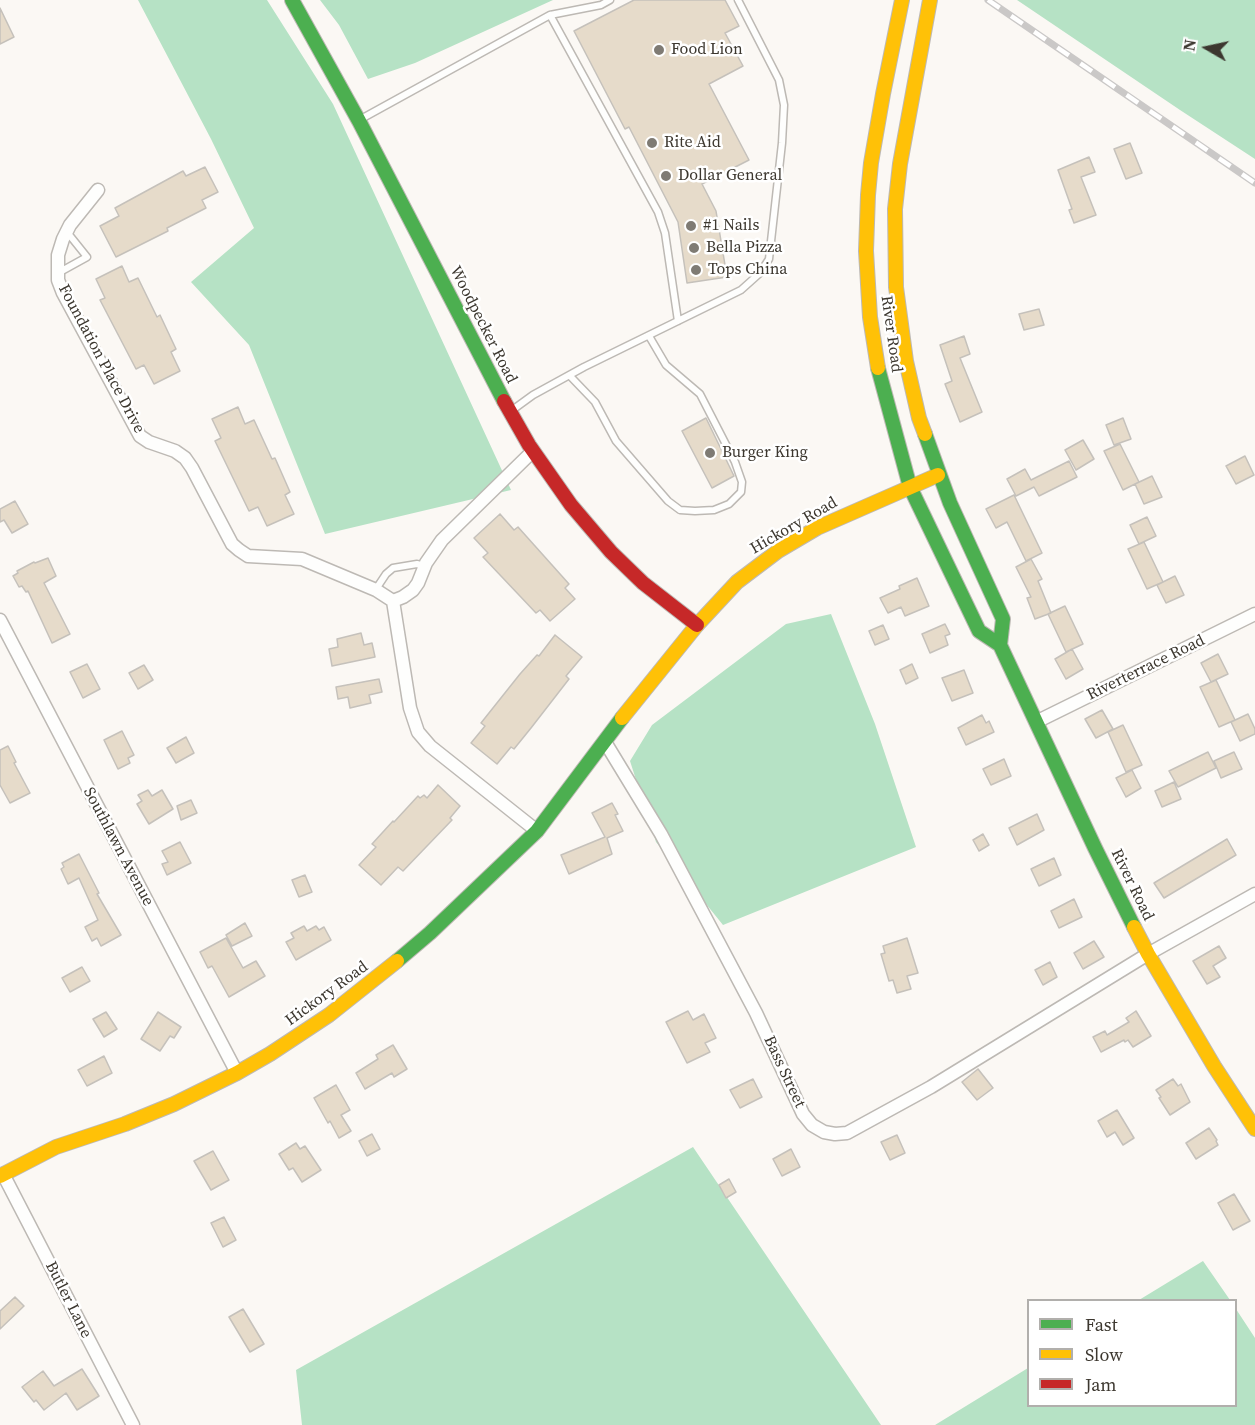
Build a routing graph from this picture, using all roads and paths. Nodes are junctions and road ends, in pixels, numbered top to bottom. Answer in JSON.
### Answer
{"nodes":[{"id":1,"x":292,"y":0,"type":"edge"},
{"id":2,"x":610,"y":0,"type":"edge"},
{"id":3,"x":738,"y":0,"type":"edge"},
{"id":4,"x":902,"y":0,"type":"edge"},
{"id":5,"x":929,"y":6,"type":"edge"},
{"id":6,"x":550,"y":15,"type":"junction"},
{"id":7,"x":359,"y":121,"type":"junction"},
{"id":8,"x":98,"y":190,"type":"dead end"},
{"id":9,"x":67,"y":232,"type":"junction"},
{"id":10,"x":58,"y":273,"type":"junction"},
{"id":11,"x":678,"y":321,"type":"junction"},
{"id":12,"x":649,"y":336,"type":"junction"},
{"id":13,"x":570,"y":376,"type":"junction"},
{"id":14,"x":510,"y":411,"type":"junction"},
{"id":15,"x":533,"y":451,"type":"junction"},
{"id":16,"x":939,"y":475,"type":"junction"},
{"id":17,"x":910,"y":487,"type":"junction"},
{"id":18,"x":424,"y":566,"type":"junction"},
{"id":19,"x":376,"y":590,"type":"junction"},
{"id":20,"x":393,"y":601,"type":"junction"},
{"id":21,"x":1255,"y":614,"type":"edge"},
{"id":22,"x":0,"y":620,"type":"edge"},
{"id":23,"x":697,"y":625,"type":"junction"},
{"id":24,"x":1000,"y":645,"type":"junction"},
{"id":25,"x":1036,"y":722,"type":"junction"},
{"id":26,"x":605,"y":742,"type":"junction"},
{"id":27,"x":537,"y":831,"type":"junction"},
{"id":28,"x":1255,"y":894,"type":"edge"},
{"id":29,"x":1148,"y":954,"type":"junction"},
{"id":30,"x":237,"y":1073,"type":"junction"},
{"id":31,"x":1255,"y":1129,"type":"edge"},
{"id":32,"x":1,"y":1175,"type":"edge"},
{"id":33,"x":133,"y":1425,"type":"edge"}],
"edges":[{"from":1,"to":7,"type":"main road","name":"Woodpecker Road"},
{"from":2,"to":6,"type":"lane"},
{"from":3,"to":11,"type":"lane"},
{"from":4,"to":17,"type":"main road","name":"River Road"},
{"from":5,"to":16,"type":"main road","name":"River Road"},
{"from":6,"to":7,"type":"lane"},
{"from":6,"to":11,"type":"lane"},
{"from":7,"to":14,"type":"main road","name":"Woodpecker Road"},
{"from":8,"to":9,"type":"street","name":"Foundation Place Drive"},
{"from":9,"to":10,"type":"street","name":"Foundation Place Drive"},
{"from":9,"to":10,"type":"lane"},
{"from":10,"to":19,"type":"street","name":"Foundation Place Drive"},
{"from":11,"to":12,"type":"lane"},
{"from":12,"to":13,"type":"lane"},
{"from":12,"to":13,"type":"lane"},
{"from":13,"to":14,"type":"lane"},
{"from":14,"to":15,"type":"main road","name":"Woodpecker Road"},
{"from":15,"to":18,"type":"street"},
{"from":15,"to":23,"type":"main road","name":"Woodpecker Road"},
{"from":16,"to":17,"type":"main road","name":"Hickory Road"},
{"from":16,"to":24,"type":"main road","name":"River Road"},
{"from":17,"to":23,"type":"main road","name":"Hickory Road"},
{"from":17,"to":24,"type":"main road","name":"River Road"},
{"from":18,"to":19,"type":"lane"},
{"from":18,"to":20,"type":"street"},
{"from":19,"to":20,"type":"street","name":"Foundation Place Drive"},
{"from":20,"to":27,"type":"street"},
{"from":21,"to":25,"type":"street","name":"Riverterrace Road"},
{"from":22,"to":30,"type":"street","name":"Southlawn Avenue"},
{"from":23,"to":26,"type":"main road","name":"Hickory Road"},
{"from":24,"to":25,"type":"main road","name":"River Road"},
{"from":25,"to":29,"type":"main road","name":"River Road"},
{"from":26,"to":27,"type":"main road","name":"Hickory Road"},
{"from":26,"to":29,"type":"street","name":"Bass Street"},
{"from":27,"to":30,"type":"main road","name":"Hickory Road"},
{"from":28,"to":29,"type":"street","name":"Bass Street"},
{"from":29,"to":31,"type":"main road","name":"River Road"},
{"from":30,"to":32,"type":"main road","name":"Hickory Road"},
{"from":32,"to":33,"type":"street","name":"Butler Lane"}]}
